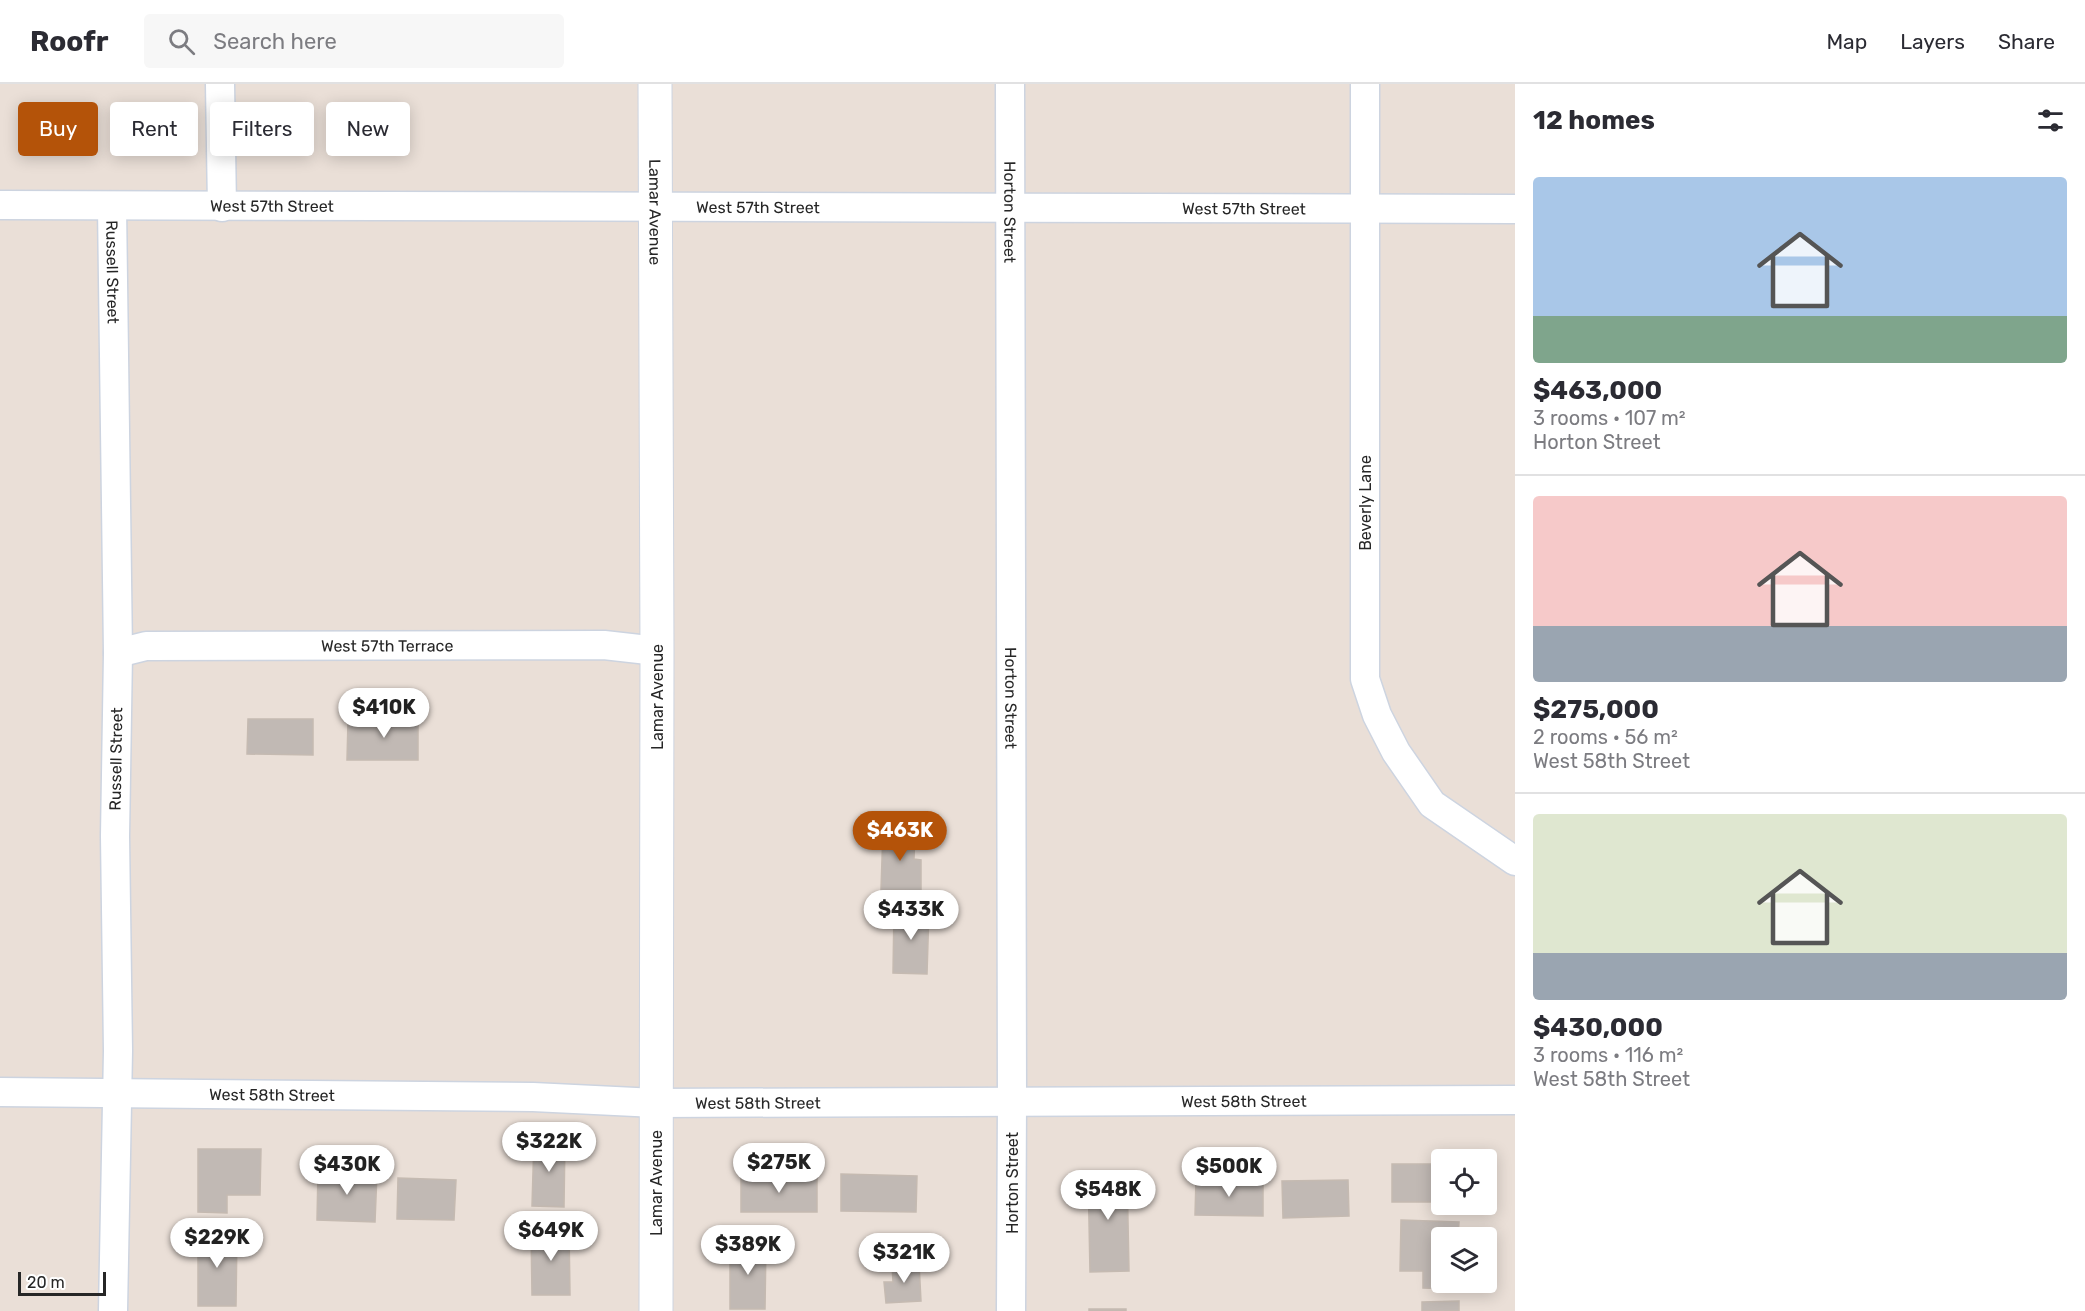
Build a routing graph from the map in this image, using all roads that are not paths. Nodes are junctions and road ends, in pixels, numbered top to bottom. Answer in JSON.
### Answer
{"nodes":[{"id":1,"x":220,"y":84,"type":"edge"},
{"id":2,"x":655,"y":84,"type":"edge"},
{"id":3,"x":1010,"y":84,"type":"edge"},
{"id":4,"x":1365,"y":84,"type":"edge"},
{"id":5,"x":0,"y":205,"type":"edge"},
{"id":6,"x":112,"y":206,"type":"junction"},
{"id":7,"x":222,"y":207,"type":"junction"},
{"id":8,"x":655,"y":207,"type":"junction"},
{"id":9,"x":1010,"y":207,"type":"junction"},
{"id":10,"x":1365,"y":209,"type":"junction"},
{"id":11,"x":1515,"y":209,"type":"edge"},
{"id":12,"x":657,"y":651,"type":"junction"},
{"id":13,"x":118,"y":653,"type":"junction"},
{"id":14,"x":1515,"y":861,"type":"edge"},
{"id":15,"x":0,"y":1092,"type":"edge"},
{"id":16,"x":117,"y":1093,"type":"junction"},
{"id":17,"x":1515,"y":1100,"type":"edge"},
{"id":18,"x":1012,"y":1101,"type":"junction"},
{"id":19,"x":656,"y":1103,"type":"junction"},
{"id":20,"x":113,"y":1311,"type":"edge"},
{"id":21,"x":656,"y":1311,"type":"edge"},
{"id":22,"x":1011,"y":1311,"type":"edge"}],
"edges":[{"from":1,"to":7,"type":"street"},
{"from":2,"to":8,"type":"street","name":"Lamar Avenue"},
{"from":3,"to":9,"type":"street","name":"Horton Street"},
{"from":4,"to":10,"type":"street","name":"Beverly Lane"},
{"from":5,"to":6,"type":"street","name":"West 57th Street"},
{"from":6,"to":7,"type":"street","name":"West 57th Street"},
{"from":6,"to":13,"type":"street","name":"Russell Street"},
{"from":7,"to":8,"type":"street","name":"West 57th Street"},
{"from":8,"to":9,"type":"street","name":"West 57th Street"},
{"from":8,"to":12,"type":"street","name":"Lamar Avenue"},
{"from":9,"to":10,"type":"street","name":"West 57th Street"},
{"from":9,"to":18,"type":"street","name":"Horton Street"},
{"from":10,"to":11,"type":"street","name":"West 57th Street"},
{"from":10,"to":14,"type":"street","name":"Beverly Lane"},
{"from":12,"to":13,"type":"street","name":"West 57th Terrace"},
{"from":12,"to":19,"type":"street","name":"Lamar Avenue"},
{"from":13,"to":16,"type":"street","name":"Russell Street"},
{"from":15,"to":16,"type":"street","name":"West 58th Street"},
{"from":16,"to":19,"type":"street","name":"West 58th Street"},
{"from":16,"to":20,"type":"street","name":"Russell Street"},
{"from":17,"to":18,"type":"street","name":"West 58th Street"},
{"from":18,"to":19,"type":"street","name":"West 58th Street"},
{"from":18,"to":22,"type":"street","name":"Horton Street"},
{"from":19,"to":21,"type":"street","name":"Lamar Avenue"}]}
